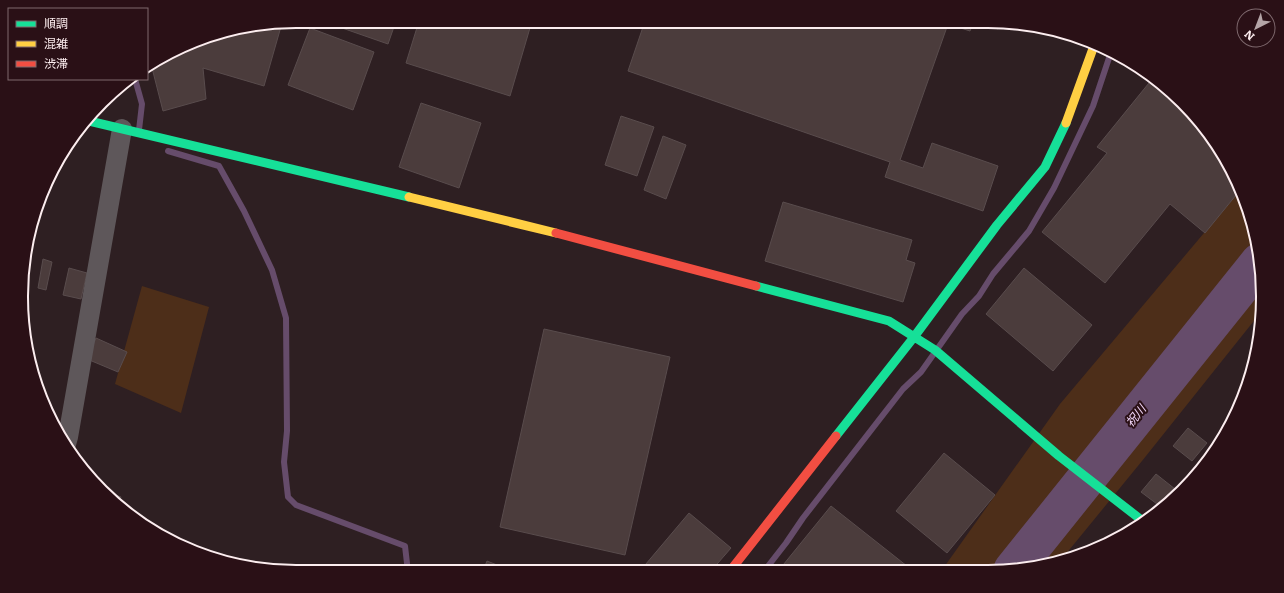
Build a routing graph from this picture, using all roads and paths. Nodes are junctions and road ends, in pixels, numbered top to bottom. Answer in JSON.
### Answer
{"nodes":[{"id":1,"x":1093,"y":49,"type":"edge"},
{"id":2,"x":93,"y":122,"type":"edge"},
{"id":3,"x":122,"y":129,"type":"junction"},
{"id":4,"x":914,"y":337,"type":"junction"},
{"id":5,"x":65,"y":433,"type":"edge"},
{"id":6,"x":1139,"y":518,"type":"edge"},
{"id":7,"x":735,"y":565,"type":"edge"}],
"edges":[{"from":1,"to":4,"type":"street"},
{"from":2,"to":3,"type":"street"},
{"from":3,"to":4,"type":"street"},
{"from":3,"to":5,"type":"street"},
{"from":4,"to":6,"type":"street"},
{"from":4,"to":7,"type":"street"}]}
